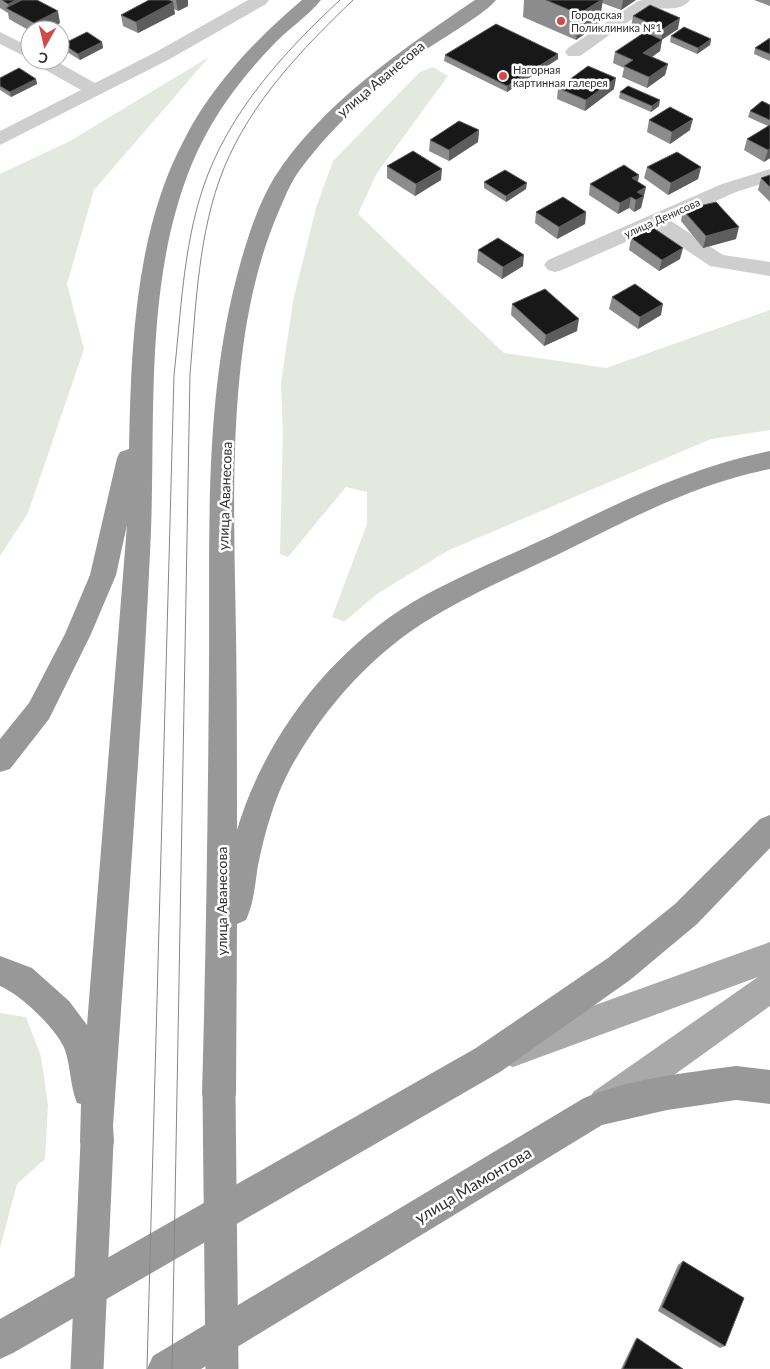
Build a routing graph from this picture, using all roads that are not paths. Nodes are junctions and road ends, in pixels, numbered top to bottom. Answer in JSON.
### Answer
{"nodes":[{"id":1,"x":260,"y":0,"type":"edge"},
{"id":2,"x":312,"y":0,"type":"edge"},
{"id":3,"x":487,"y":0,"type":"edge"},
{"id":4,"x":680,"y":0,"type":"edge"},
{"id":5,"x":0,"y":37,"type":"edge"},
{"id":6,"x":20,"y":48,"type":"edge"},
{"id":7,"x":574,"y":52,"type":"dead end"},
{"id":8,"x":59,"y":70,"type":"edge"},
{"id":9,"x":96,"y":91,"type":"junction"},
{"id":10,"x":0,"y":139,"type":"edge"},
{"id":11,"x":770,"y":175,"type":"edge"},
{"id":12,"x":657,"y":221,"type":"junction"},
{"id":13,"x":555,"y":265,"type":"dead end"},
{"id":14,"x":770,"y":269,"type":"edge"},
{"id":15,"x":142,"y":403,"type":"junction"},
{"id":16,"x":770,"y":460,"type":"edge"},
{"id":17,"x":0,"y":760,"type":"edge"},
{"id":18,"x":770,"y":828,"type":"edge"},
{"id":19,"x":770,"y":957,"type":"edge"},
{"id":20,"x":0,"y":971,"type":"edge"},
{"id":21,"x":770,"y":987,"type":"edge"},
{"id":22,"x":221,"y":988,"type":"junction"},
{"id":23,"x":488,"y":1060,"type":"junction"},
{"id":24,"x":770,"y":1087,"type":"edge"},
{"id":25,"x":596,"y":1110,"type":"junction"},
{"id":26,"x":97,"y":1134,"type":"junction"},
{"id":27,"x":0,"y":1340,"type":"edge"},
{"id":28,"x":87,"y":1369,"type":"edge"},
{"id":29,"x":166,"y":1369,"type":"edge"},
{"id":30,"x":222,"y":1369,"type":"edge"}],
"edges":[{"from":1,"to":9,"type":"street"},
{"from":2,"to":15,"type":"highway"},
{"from":3,"to":22,"type":"highway","name":"улица Аванесова"},
{"from":4,"to":7,"type":"street"},
{"from":5,"to":6,"type":"street"},
{"from":8,"to":9,"type":"street"},
{"from":9,"to":10,"type":"street"},
{"from":11,"to":12,"type":"street","name":"улица Денисова"},
{"from":12,"to":13,"type":"street","name":"улица Денисова"},
{"from":12,"to":14,"type":"street"},
{"from":15,"to":17,"type":"highway"},
{"from":15,"to":26,"type":"highway"},
{"from":16,"to":22,"type":"highway"},
{"from":18,"to":23,"type":"highway"},
{"from":19,"to":23,"type":"main road"},
{"from":20,"to":26,"type":"highway"},
{"from":21,"to":25,"type":"main road","name":"улица Мамонтова"},
{"from":22,"to":30,"type":"highway","name":"улица Аванесова","bridge":true},
{"from":23,"to":27,"type":"highway"},
{"from":24,"to":25,"type":"highway"},
{"from":25,"to":29,"type":"highway","name":"улица Мамонтова"},
{"from":26,"to":28,"type":"highway","bridge":true}]}
